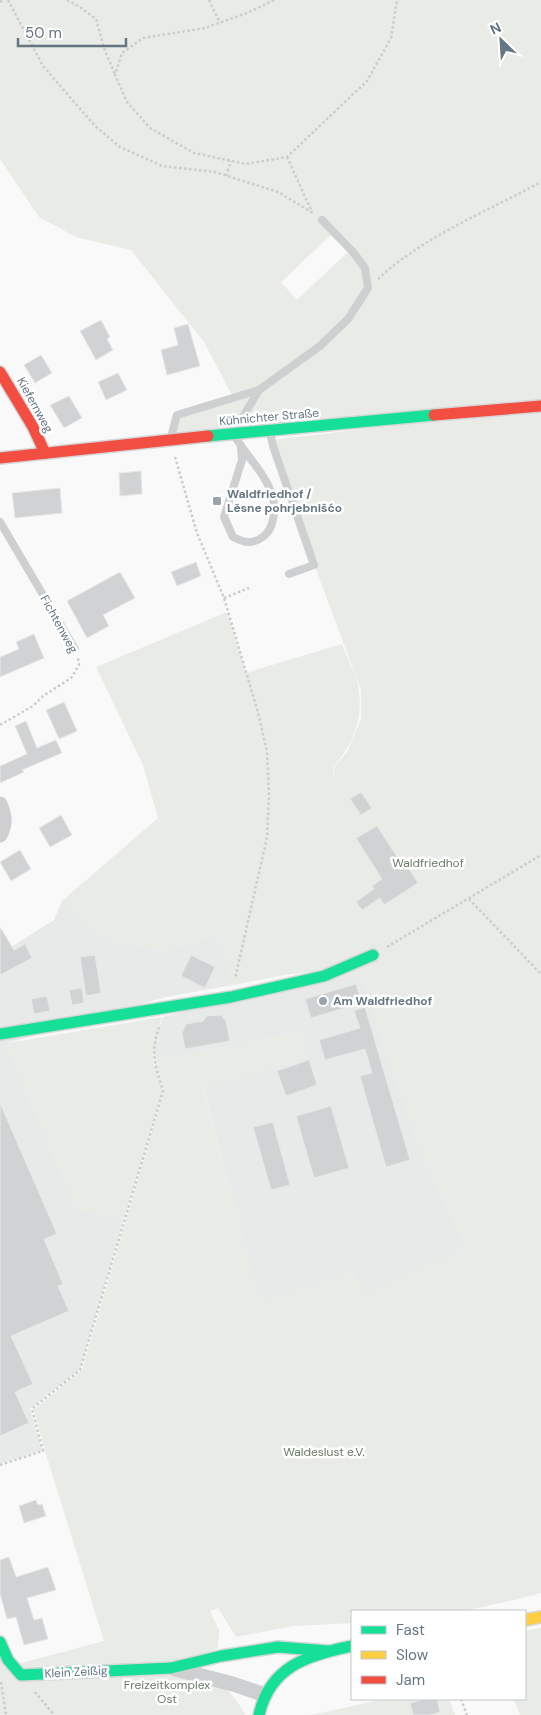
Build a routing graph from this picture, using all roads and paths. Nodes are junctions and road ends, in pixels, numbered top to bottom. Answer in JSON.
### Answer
{"nodes":[{"id":1,"x":4,"y":0,"type":"edge"},
{"id":2,"x":8,"y":0,"type":"edge"},
{"id":3,"x":67,"y":0,"type":"edge"},
{"id":4,"x":209,"y":0,"type":"edge"},
{"id":5,"x":274,"y":0,"type":"edge"},
{"id":6,"x":398,"y":0,"type":"edge"},
{"id":7,"x":0,"y":2,"type":"edge"},
{"id":8,"x":220,"y":22,"type":"junction"},
{"id":9,"x":116,"y":75,"type":"junction"},
{"id":10,"x":287,"y":157,"type":"junction"},
{"id":11,"x":231,"y":161,"type":"junction"},
{"id":12,"x":226,"y":176,"type":"junction"},
{"id":13,"x":541,"y":182,"type":"edge"},
{"id":14,"x":312,"y":212,"type":"junction"},
{"id":15,"x":322,"y":220,"type":"joint"},
{"id":16,"x":368,"y":288,"type":"junction"},
{"id":17,"x":0,"y":372,"type":"edge"},
{"id":18,"x":259,"y":390,"type":"junction"},
{"id":19,"x":541,"y":406,"type":"edge"},
{"id":20,"x":269,"y":430,"type":"junction"},
{"id":21,"x":233,"y":433,"type":"junction"},
{"id":22,"x":170,"y":441,"type":"junction"},
{"id":23,"x":241,"y":447,"type":"junction"},
{"id":24,"x":45,"y":453,"type":"junction"},
{"id":25,"x":174,"y":454,"type":"dead end"},
{"id":26,"x":0,"y":458,"type":"edge"},
{"id":27,"x":0,"y":522,"type":"edge"},
{"id":28,"x":289,"y":574,"type":"dead end"},
{"id":29,"x":249,"y":588,"type":"dead end"},
{"id":30,"x":224,"y":598,"type":"junction"},
{"id":31,"x":76,"y":649,"type":"joint"},
{"id":32,"x":0,"y":725,"type":"edge"},
{"id":33,"x":0,"y":804,"type":"edge"},
{"id":34,"x":0,"y":835,"type":"edge"},
{"id":35,"x":541,"y":855,"type":"edge"},
{"id":36,"x":469,"y":899,"type":"junction"},
{"id":37,"x":373,"y":955,"type":"joint"},
{"id":38,"x":541,"y":974,"type":"edge"},
{"id":39,"x":232,"y":997,"type":"junction"},
{"id":40,"x":165,"y":1008,"type":"junction"},
{"id":41,"x":0,"y":1034,"type":"edge"},
{"id":42,"x":0,"y":1465,"type":"edge"},
{"id":43,"x":541,"y":1617,"type":"edge"},
{"id":44,"x":526,"y":1620,"type":"edge"},
{"id":45,"x":0,"y":1642,"type":"edge"},
{"id":46,"x":351,"y":1646,"type":"edge"},
{"id":47,"x":328,"y":1651,"type":"junction"},
{"id":48,"x":4,"y":1657,"type":"junction"},
{"id":49,"x":171,"y":1668,"type":"junction"},
{"id":50,"x":21,"y":1675,"type":"junction"},
{"id":51,"x":265,"y":1695,"type":"junction"},
{"id":52,"x":461,"y":1700,"type":"edge"},
{"id":53,"x":6,"y":1715,"type":"edge"},
{"id":54,"x":54,"y":1715,"type":"edge"},
{"id":55,"x":260,"y":1715,"type":"edge"},
{"id":56,"x":467,"y":1715,"type":"edge"}],
"edges":[{"from":1,"to":7,"type":"path"},
{"from":2,"to":12,"type":"path"},
{"from":3,"to":9,"type":"path"},
{"from":4,"to":8,"type":"path"},
{"from":5,"to":8,"type":"path"},
{"from":6,"to":10,"type":"path"},
{"from":8,"to":9,"type":"path"},
{"from":9,"to":11,"type":"path"},
{"from":10,"to":11,"type":"path"},
{"from":10,"to":14,"type":"path"},
{"from":11,"to":12,"type":"path"},
{"from":12,"to":14,"type":"path"},
{"from":13,"to":16,"type":"path"},
{"from":14,"to":15,"type":"path"},
{"from":15,"to":16,"type":"lane"},
{"from":16,"to":18,"type":"lane"},
{"from":17,"to":24,"type":"street","name":"Kiefernweg"},
{"from":18,"to":21,"type":"lane"},
{"from":18,"to":22,"type":"lane"},
{"from":19,"to":20,"type":"street","name":"Kühnichter Straße"},
{"from":20,"to":21,"type":"street","name":"Kühnichter Straße"},
{"from":20,"to":28,"type":"lane"},
{"from":21,"to":22,"type":"street","name":"Kühnichter Straße"},
{"from":21,"to":23,"type":"lane"},
{"from":22,"to":24,"type":"street","name":"Kühnichter Straße"},
{"from":23,"to":23,"type":"lane"},
{"from":24,"to":26,"type":"street","name":"Kühnichter Straße"},
{"from":25,"to":30,"type":"path"},
{"from":27,"to":31,"type":"lane","name":"Fichtenweg"},
{"from":29,"to":30,"type":"path"},
{"from":30,"to":39,"type":"path"},
{"from":31,"to":32,"type":"path","name":"Fichtenweg"},
{"from":33,"to":34,"type":"street"},
{"from":35,"to":36,"type":"path"},
{"from":36,"to":37,"type":"path"},
{"from":36,"to":38,"type":"path"},
{"from":37,"to":39,"type":"street"},
{"from":39,"to":40,"type":"street"},
{"from":40,"to":41,"type":"street"},
{"from":40,"to":42,"type":"path"},
{"from":43,"to":44,"type":"street"},
{"from":45,"to":48,"type":"street"},
{"from":46,"to":47,"type":"street"},
{"from":47,"to":49,"type":"street","name":"Klein Zeißig"},
{"from":47,"to":51,"type":"street"},
{"from":48,"to":50,"type":"street"},
{"from":48,"to":53,"type":"path"},
{"from":49,"to":50,"type":"street","name":"Klein Zeißig"},
{"from":49,"to":51,"type":"street","name":"Klein Zeißig"},
{"from":50,"to":54,"type":"path"},
{"from":51,"to":55,"type":"street"},
{"from":52,"to":56,"type":"path"}]}
